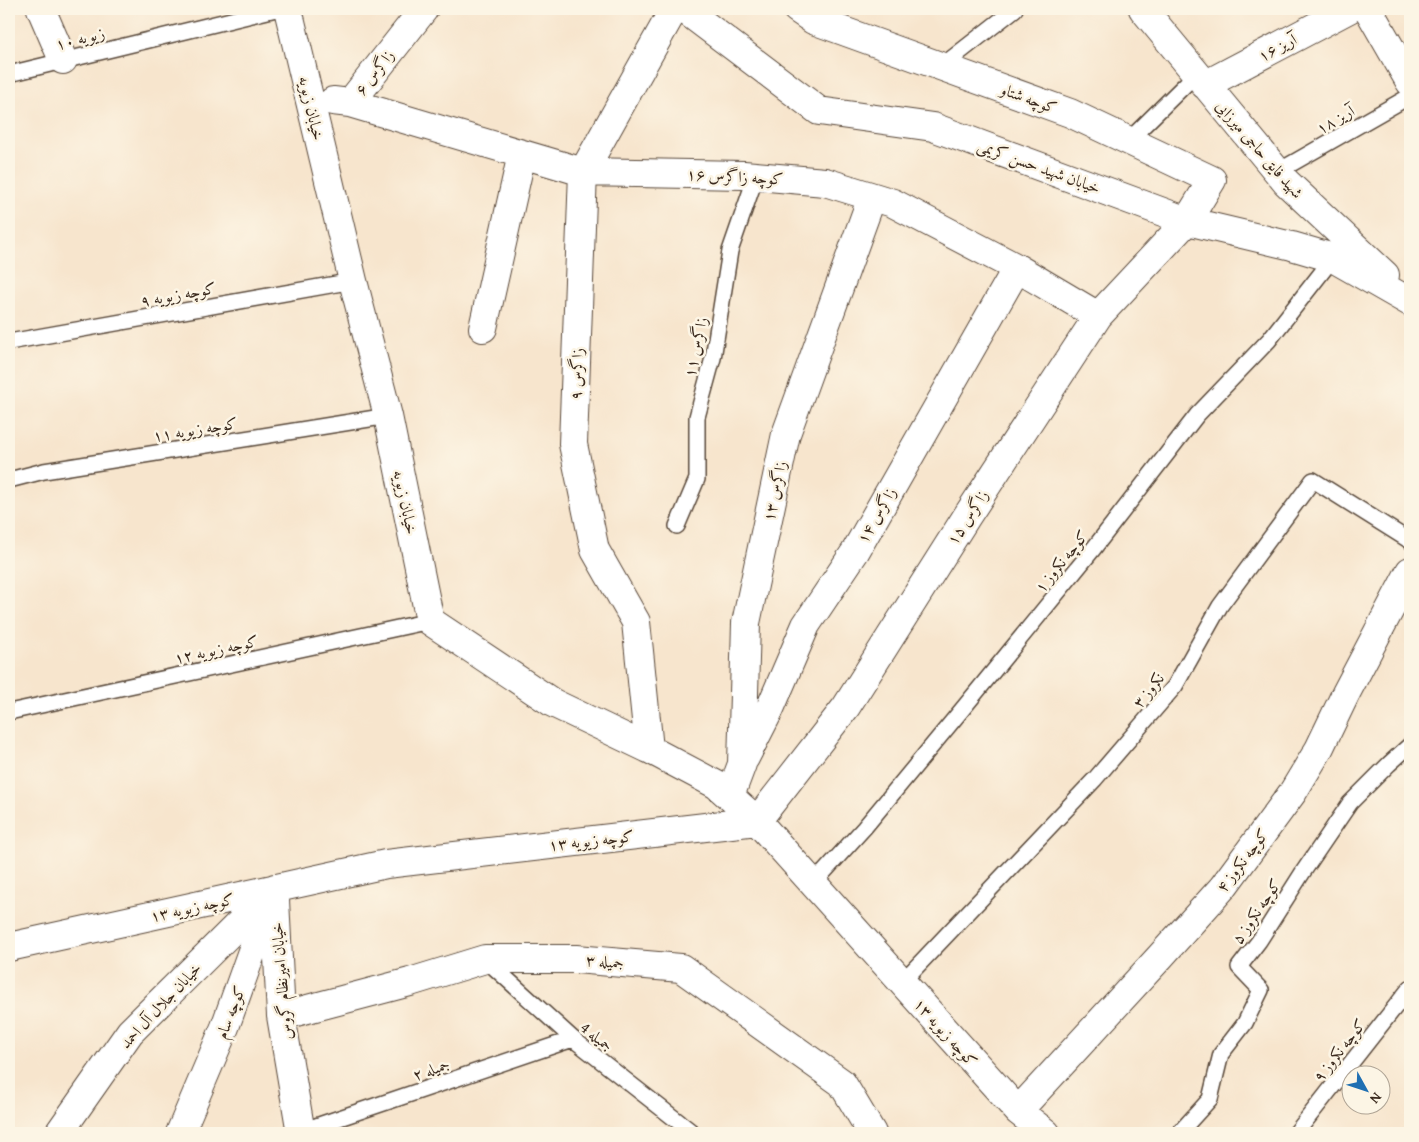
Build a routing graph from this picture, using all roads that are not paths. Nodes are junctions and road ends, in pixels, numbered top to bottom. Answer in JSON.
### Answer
{"nodes":[{"id":1,"x":41,"y":9,"type":"edge"},
{"id":2,"x":276,"y":9,"type":"edge"},
{"id":3,"x":288,"y":9,"type":"edge"},
{"id":4,"x":424,"y":9,"type":"edge"},
{"id":5,"x":674,"y":9,"type":"edge"},
{"id":6,"x":684,"y":9,"type":"edge"},
{"id":7,"x":1015,"y":9,"type":"edge"},
{"id":8,"x":1142,"y":9,"type":"edge"},
{"id":9,"x":1349,"y":9,"type":"edge"},
{"id":10,"x":1368,"y":9,"type":"edge"},
{"id":11,"x":813,"y":12,"type":"edge"},
{"id":12,"x":63,"y":60,"type":"junction"},
{"id":13,"x":942,"y":66,"type":"junction"},
{"id":14,"x":9,"y":74,"type":"edge"},
{"id":15,"x":1201,"y":79,"type":"junction"},
{"id":16,"x":1410,"y":82,"type":"edge"},
{"id":17,"x":1410,"y":96,"type":"edge"},
{"id":18,"x":310,"y":100,"type":"junction"},
{"id":19,"x":350,"y":103,"type":"junction"},
{"id":20,"x":1129,"y":140,"type":"junction"},
{"id":21,"x":522,"y":154,"type":"junction"},
{"id":22,"x":583,"y":172,"type":"junction"},
{"id":23,"x":1277,"y":172,"type":"junction"},
{"id":24,"x":756,"y":176,"type":"junction"},
{"id":25,"x":872,"y":197,"type":"junction"},
{"id":26,"x":1187,"y":221,"type":"junction"},
{"id":27,"x":1333,"y":258,"type":"junction"},
{"id":28,"x":1017,"y":268,"type":"junction"},
{"id":29,"x":353,"y":281,"type":"junction"},
{"id":30,"x":1410,"y":300,"type":"edge"},
{"id":31,"x":1098,"y":316,"type":"junction"},
{"id":32,"x":483,"y":328,"type":"dead end"},
{"id":33,"x":9,"y":342,"type":"edge"},
{"id":34,"x":388,"y":416,"type":"junction"},
{"id":35,"x":9,"y":480,"type":"edge"},
{"id":36,"x":677,"y":526,"type":"dead end"},
{"id":37,"x":1410,"y":541,"type":"edge"},
{"id":38,"x":1410,"y":571,"type":"edge"},
{"id":39,"x":1404,"y":601,"type":"edge"},
{"id":40,"x":430,"y":621,"type":"junction"},
{"id":41,"x":9,"y":712,"type":"edge"},
{"id":42,"x":1410,"y":745,"type":"edge"},
{"id":43,"x":649,"y":749,"type":"junction"},
{"id":44,"x":742,"y":764,"type":"junction"},
{"id":45,"x":730,"y":796,"type":"junction"},
{"id":46,"x":757,"y":821,"type":"junction"},
{"id":47,"x":813,"y":884,"type":"junction"},
{"id":48,"x":275,"y":888,"type":"junction"},
{"id":49,"x":9,"y":947,"type":"edge"},
{"id":50,"x":485,"y":959,"type":"junction"},
{"id":51,"x":902,"y":982,"type":"junction"},
{"id":52,"x":1410,"y":988,"type":"edge"},
{"id":53,"x":281,"y":1016,"type":"junction"},
{"id":54,"x":573,"y":1040,"type":"junction"},
{"id":55,"x":1018,"y":1111,"type":"junction"},
{"id":56,"x":181,"y":1132,"type":"edge"},
{"id":57,"x":301,"y":1132,"type":"edge"},
{"id":58,"x":59,"y":1133,"type":"edge"},
{"id":59,"x":693,"y":1133,"type":"edge"},
{"id":60,"x":872,"y":1133,"type":"edge"},
{"id":61,"x":1046,"y":1133,"type":"edge"},
{"id":62,"x":1179,"y":1133,"type":"edge"},
{"id":63,"x":1296,"y":1133,"type":"edge"}],
"edges":[{"from":1,"to":12,"type":"street"},
{"from":2,"to":12,"type":"lane","name":"زیویه ۱۰"},
{"from":3,"to":18,"type":"street","name":"خیابان زیویه"},
{"from":4,"to":19,"type":"street","name":"زاگرس ۶"},
{"from":5,"to":22,"type":"street","name":"زاگرس ۹"},
{"from":6,"to":26,"type":"street","name":"خیابان شهید حسن کریمی"},
{"from":7,"to":13,"type":"lane"},
{"from":8,"to":15,"type":"street","name":"شهید فایق حاجی میرزایی"},
{"from":9,"to":15,"type":"street","name":"آریز ۱۶"},
{"from":10,"to":16,"type":"street"},
{"from":11,"to":13,"type":"street","name":"کوچه شتاو"},
{"from":12,"to":14,"type":"lane","name":"زیویه ۱۰"},
{"from":13,"to":20,"type":"street","name":"کوچه شتاو"},
{"from":15,"to":20,"type":"lane"},
{"from":15,"to":23,"type":"street","name":"شهید فایق حاجی میرزایی"},
{"from":17,"to":23,"type":"lane","name":"آریز ۱۸"},
{"from":18,"to":19,"type":"street","name":"زاگرس ۶"},
{"from":18,"to":29,"type":"street","name":"خیابان زیویه"},
{"from":19,"to":21,"type":"street","name":"کوچه زاگرس ۱۶"},
{"from":20,"to":26,"type":"street","name":"کوچه شتاو"},
{"from":21,"to":22,"type":"street","name":"کوچه زاگرس ۱۶"},
{"from":21,"to":32,"type":"street"},
{"from":22,"to":24,"type":"street","name":"کوچه زاگرس ۱۶"},
{"from":22,"to":43,"type":"street","name":"زاگرس ۹"},
{"from":23,"to":30,"type":"street","name":"شهید فایق حاجی میرزایی"},
{"from":24,"to":25,"type":"street","name":"کوچه زاگرس ۱۶"},
{"from":24,"to":36,"type":"lane","name":"زاگرس ۱۱"},
{"from":25,"to":28,"type":"street","name":"کوچه زاگرس ۱۶"},
{"from":25,"to":44,"type":"street","name":"زاگرس ۱۳"},
{"from":26,"to":27,"type":"street","name":"خیابان شهید حسن کریمی"},
{"from":26,"to":31,"type":"street","name":"زاگرس ۱۵"},
{"from":27,"to":30,"type":"street","name":"خیابان شهید حسن کریمی"},
{"from":27,"to":47,"type":"lane","name":"کوچه نکروز ۱"},
{"from":28,"to":31,"type":"street","name":"کوچه زاگرس ۱۶"},
{"from":28,"to":44,"type":"street","name":"زاگرس ۱۴"},
{"from":29,"to":33,"type":"lane","name":"کوچه زیویه ۹"},
{"from":29,"to":34,"type":"street","name":"خیابان زیویه"},
{"from":31,"to":46,"type":"street","name":"زاگرس ۱۵"},
{"from":34,"to":35,"type":"lane","name":"کوچه زیویه ۱۱"},
{"from":34,"to":40,"type":"street","name":"خیابان زیویه"},
{"from":37,"to":51,"type":"lane","name":"نکروز ۳"},
{"from":38,"to":39,"type":"street","name":"کوچه نکروز ۴"},
{"from":39,"to":55,"type":"street","name":"کوچه نکروز ۴"},
{"from":40,"to":41,"type":"lane","name":"کوچه زیویه ۱۲"},
{"from":40,"to":43,"type":"street"},
{"from":42,"to":62,"type":"lane","name":"کوچه نکروز ۵"},
{"from":43,"to":45,"type":"street"},
{"from":44,"to":45,"type":"street","name":"زاگرس ۱۳"},
{"from":45,"to":46,"type":"street"},
{"from":46,"to":47,"type":"street","name":"کوچه زیویه ۱۳"},
{"from":46,"to":48,"type":"street","name":"کوچه زیویه ۱۳"},
{"from":47,"to":51,"type":"street","name":"کوچه زیویه ۱۳"},
{"from":48,"to":49,"type":"street","name":"کوچه زیویه ۱۳"},
{"from":48,"to":53,"type":"street","name":"خیابان امیرنظام گروس"},
{"from":48,"to":56,"type":"street","name":"کوچه سام"},
{"from":48,"to":58,"type":"street","name":"خیابان جلال آل احمد"},
{"from":50,"to":53,"type":"street","name":"جمیله ۳"},
{"from":50,"to":54,"type":"lane","name":"جمیله 4"},
{"from":50,"to":60,"type":"street","name":"جمیله ۳"},
{"from":51,"to":55,"type":"street","name":"کوچه زیویه ۱۳"},
{"from":52,"to":63,"type":"lane","name":"کوچه نکروز ۹"},
{"from":53,"to":57,"type":"street","name":"خیابان امیرنظام گروس"},
{"from":54,"to":57,"type":"lane","name":"جمیله ۲"},
{"from":54,"to":59,"type":"lane","name":"جمیله 4"},
{"from":55,"to":61,"type":"street","name":"کوچه زیویه ۱۳"}]}
